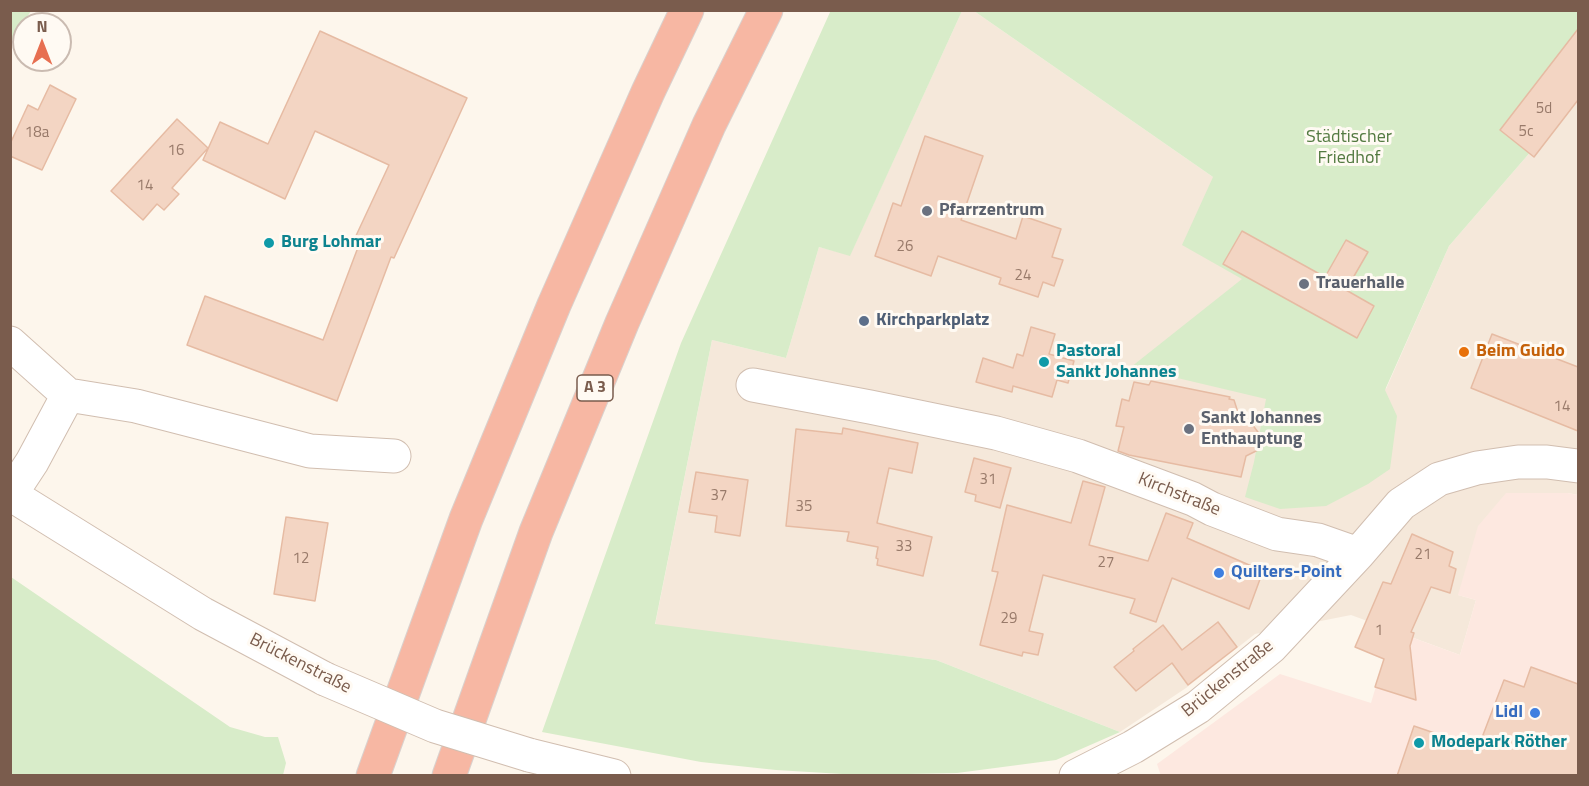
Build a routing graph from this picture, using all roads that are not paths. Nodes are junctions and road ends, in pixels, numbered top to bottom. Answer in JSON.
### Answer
{"nodes":[{"id":1,"x":687,"y":10,"type":"edge"},
{"id":2,"x":766,"y":10,"type":"edge"},
{"id":3,"x":10,"y":343,"type":"edge"},
{"id":4,"x":753,"y":385,"type":"dead end"},
{"id":5,"x":68,"y":394,"type":"junction"},
{"id":6,"x":394,"y":456,"type":"dead end"},
{"id":7,"x":1578,"y":466,"type":"edge"},
{"id":8,"x":11,"y":494,"type":"edge"},
{"id":9,"x":1358,"y":554,"type":"junction"},
{"id":10,"x":373,"y":776,"type":"edge"},
{"id":11,"x":449,"y":776,"type":"edge"},
{"id":12,"x":614,"y":776,"type":"edge"},
{"id":13,"x":1076,"y":776,"type":"edge"}],
"edges":[{"from":1,"to":10,"type":"highway"},
{"from":2,"to":11,"type":"highway","number":"A 3"},
{"from":3,"to":5,"type":"street"},
{"from":4,"to":9,"type":"street","name":"Kirchstraße"},
{"from":5,"to":6,"type":"street"},
{"from":5,"to":8,"type":"street","name":"Brückenstraße"},
{"from":7,"to":9,"type":"street"},
{"from":8,"to":12,"type":"street","name":"Brückenstraße","bridge":true},
{"from":9,"to":13,"type":"street","name":"Brückenstraße"}]}
